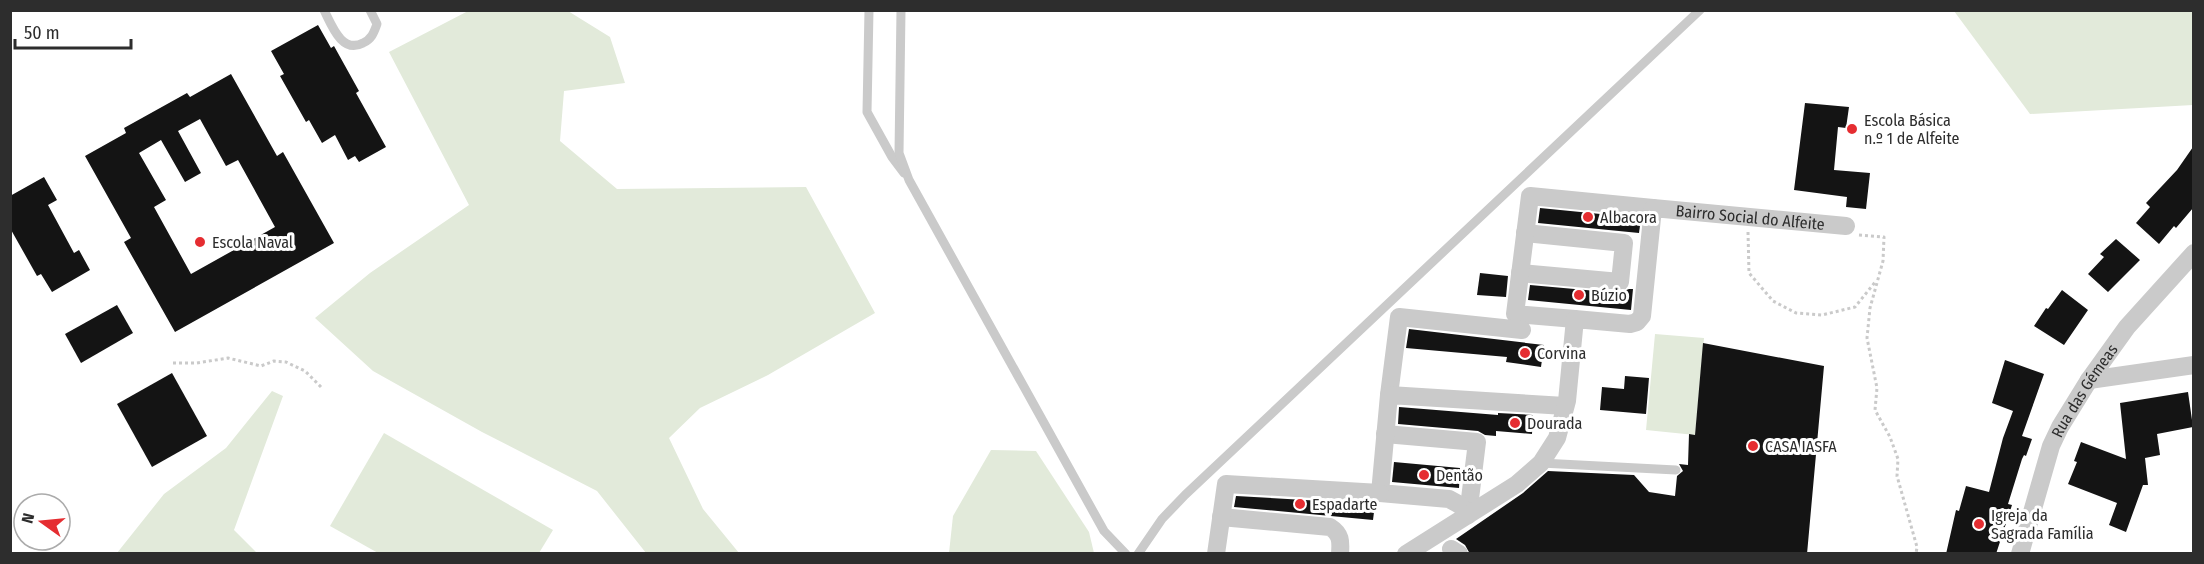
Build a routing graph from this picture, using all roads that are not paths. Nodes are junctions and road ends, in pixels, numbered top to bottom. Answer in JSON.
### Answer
{"nodes":[{"id":1,"x":324,"y":10,"type":"edge"},
{"id":2,"x":370,"y":10,"type":"edge"},
{"id":3,"x":869,"y":10,"type":"edge"},
{"id":4,"x":901,"y":10,"type":"edge"},
{"id":5,"x":1700,"y":10,"type":"edge"},
{"id":6,"x":909,"y":180,"type":"junction"},
{"id":7,"x":1653,"y":208,"type":"junction"},
{"id":8,"x":1846,"y":226,"type":"dead end"},
{"id":9,"x":1525,"y":233,"type":"junction"},
{"id":10,"x":2193,"y":253,"type":"edge"},
{"id":11,"x":1520,"y":273,"type":"junction"},
{"id":12,"x":1575,"y":319,"type":"junction"},
{"id":13,"x":1522,"y":330,"type":"dead end"},
{"id":14,"x":2193,"y":365,"type":"edge"},
{"id":15,"x":2089,"y":380,"type":"junction"},
{"id":16,"x":1389,"y":395,"type":"junction"},
{"id":17,"x":1566,"y":406,"type":"junction"},
{"id":18,"x":1385,"y":434,"type":"junction"},
{"id":19,"x":1541,"y":464,"type":"junction"},
{"id":20,"x":1676,"y":470,"type":"dead end"},
{"id":21,"x":1380,"y":493,"type":"junction"},
{"id":22,"x":1468,"y":515,"type":"junction"},
{"id":23,"x":1221,"y":517,"type":"junction"},
{"id":24,"x":1126,"y":554,"type":"edge"},
{"id":25,"x":1138,"y":554,"type":"edge"},
{"id":26,"x":1216,"y":554,"type":"edge"},
{"id":27,"x":1340,"y":554,"type":"edge"},
{"id":28,"x":1406,"y":554,"type":"edge"},
{"id":29,"x":2020,"y":554,"type":"edge"}],
"edges":[{"from":1,"to":2,"type":"lane"},
{"from":3,"to":6,"type":"lane"},
{"from":4,"to":6,"type":"lane"},
{"from":5,"to":25,"type":"lane"},
{"from":6,"to":24,"type":"lane"},
{"from":7,"to":8,"type":"street","name":"Bairro Social do Alfeite"},
{"from":7,"to":9,"type":"street","name":"Bairro Social do Alfeite"},
{"from":7,"to":12,"type":"street","name":"Bairro Social do Alfeite"},
{"from":9,"to":11,"type":"street","name":"Bairro Social do Alfeite"},
{"from":9,"to":11,"type":"street"},
{"from":10,"to":15,"type":"street","name":"Rua das Gémeas"},
{"from":11,"to":12,"type":"street","name":"Bairro Social do Alfeite"},
{"from":12,"to":17,"type":"street"},
{"from":13,"to":16,"type":"street"},
{"from":14,"to":15,"type":"street"},
{"from":15,"to":29,"type":"street","name":"Rua das Gémeas"},
{"from":16,"to":17,"type":"street"},
{"from":16,"to":18,"type":"street"},
{"from":17,"to":19,"type":"street"},
{"from":18,"to":21,"type":"street"},
{"from":18,"to":22,"type":"street"},
{"from":19,"to":20,"type":"lane"},
{"from":19,"to":22,"type":"street"},
{"from":21,"to":22,"type":"street"},
{"from":21,"to":23,"type":"street"},
{"from":22,"to":28,"type":"street"},
{"from":23,"to":26,"type":"street"},
{"from":23,"to":27,"type":"street"}]}
